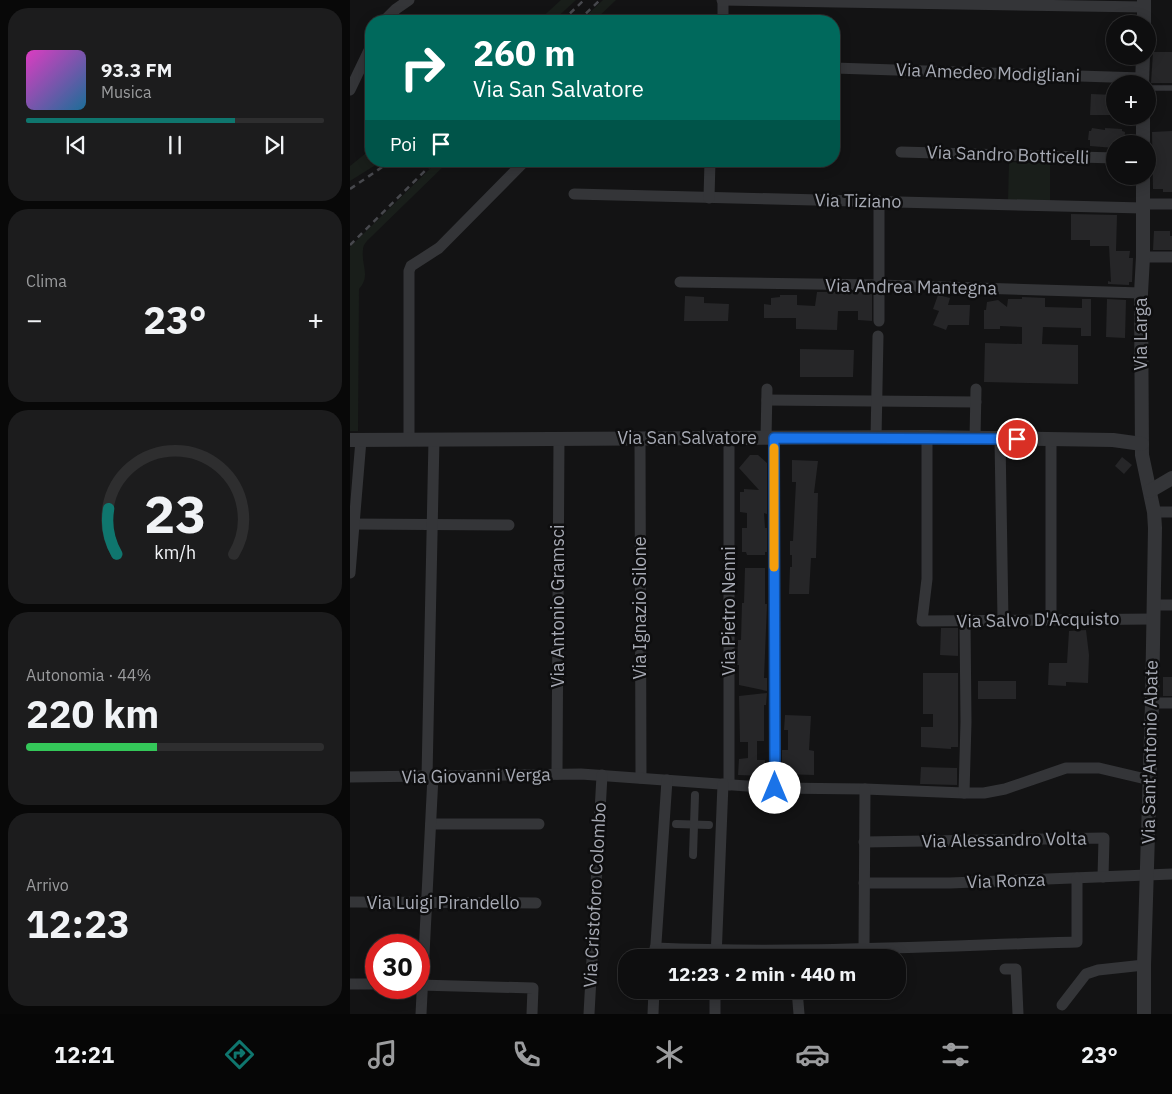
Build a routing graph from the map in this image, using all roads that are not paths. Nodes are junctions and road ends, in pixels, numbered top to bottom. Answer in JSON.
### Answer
{"nodes":[{"id":1,"x":409,"y":0,"type":"edge"},
{"id":2,"x":722,"y":0,"type":"edge"},
{"id":3,"x":910,"y":2,"type":"edge"},
{"id":4,"x":1144,"y":4,"type":"edge"},
{"id":5,"x":390,"y":15,"type":"edge"},
{"id":6,"x":723,"y":15,"type":"edge"},
{"id":7,"x":365,"y":59,"type":"edge"},
{"id":8,"x":840,"y":68,"type":"edge"},
{"id":9,"x":1106,"y":82,"type":"edge"},
{"id":10,"x":1156,"y":86,"type":"edge"},
{"id":11,"x":1172,"y":88,"type":"edge"},
{"id":12,"x":350,"y":90,"type":"edge"},
{"id":13,"x":901,"y":152,"type":"dead end"},
{"id":14,"x":1106,"y":158,"type":"edge"},
{"id":15,"x":519,"y":167,"type":"edge"},
{"id":16,"x":710,"y":167,"type":"edge"},
{"id":17,"x":1143,"y":185,"type":"edge"},
{"id":18,"x":574,"y":194,"type":"dead end"},
{"id":19,"x":709,"y":198,"type":"junction"},
{"id":20,"x":880,"y":201,"type":"junction"},
{"id":21,"x":1172,"y":204,"type":"edge"},
{"id":22,"x":1143,"y":206,"type":"junction"},
{"id":23,"x":1143,"y":257,"type":"junction"},
{"id":24,"x":1172,"y":257,"type":"edge"},
{"id":25,"x":680,"y":282,"type":"dead end"},
{"id":26,"x":879,"y":286,"type":"junction"},
{"id":27,"x":1141,"y":293,"type":"junction"},
{"id":28,"x":878,"y":321,"type":"dead end"},
{"id":29,"x":878,"y":336,"type":"dead end"},
{"id":30,"x":976,"y":389,"type":"dead end"},
{"id":31,"x":876,"y":401,"type":"junction"},
{"id":32,"x":976,"y":402,"type":"junction"},
{"id":33,"x":559,"y":438,"type":"junction"},
{"id":34,"x":640,"y":438,"type":"junction"},
{"id":35,"x":729,"y":438,"type":"junction"},
{"id":36,"x":770,"y":438,"type":"junction"},
{"id":37,"x":876,"y":438,"type":"junction"},
{"id":38,"x":927,"y":438,"type":"junction"},
{"id":39,"x":975,"y":438,"type":"junction"},
{"id":40,"x":1142,"y":438,"type":"junction"},
{"id":41,"x":434,"y":439,"type":"junction"},
{"id":42,"x":1000,"y":439,"type":"junction"},
{"id":43,"x":355,"y":440,"type":"edge"},
{"id":44,"x":409,"y":440,"type":"junction"},
{"id":45,"x":1051,"y":440,"type":"junction"},
{"id":46,"x":1172,"y":478,"type":"edge"},
{"id":47,"x":1150,"y":491,"type":"junction"},
{"id":48,"x":1154,"y":512,"type":"junction"},
{"id":49,"x":1172,"y":512,"type":"edge"},
{"id":50,"x":352,"y":524,"type":"edge"},
{"id":51,"x":432,"y":524,"type":"junction"},
{"id":52,"x":510,"y":525,"type":"dead end"},
{"id":53,"x":350,"y":573,"type":"edge"},
{"id":54,"x":1172,"y":605,"type":"edge"},
{"id":55,"x":1153,"y":612,"type":"junction"},
{"id":56,"x":1003,"y":620,"type":"junction"},
{"id":57,"x":1051,"y":620,"type":"junction"},
{"id":58,"x":966,"y":621,"type":"junction"},
{"id":59,"x":1152,"y":703,"type":"junction"},
{"id":60,"x":1172,"y":703,"type":"edge"},
{"id":61,"x":557,"y":774,"type":"junction"},
{"id":62,"x":430,"y":776,"type":"junction"},
{"id":63,"x":602,"y":776,"type":"junction"},
{"id":64,"x":350,"y":777,"type":"edge"},
{"id":65,"x":641,"y":778,"type":"junction"},
{"id":66,"x":667,"y":780,"type":"junction"},
{"id":67,"x":1150,"y":780,"type":"junction"},
{"id":68,"x":726,"y":784,"type":"junction"},
{"id":69,"x":775,"y":788,"type":"junction"},
{"id":70,"x":865,"y":789,"type":"junction"},
{"id":71,"x":964,"y":794,"type":"junction"},
{"id":72,"x":695,"y":795,"type":"dead end"},
{"id":73,"x":430,"y":824,"type":"junction"},
{"id":74,"x":539,"y":824,"type":"dead end"},
{"id":75,"x":676,"y":824,"type":"dead end"},
{"id":76,"x":694,"y":824,"type":"junction"},
{"id":77,"x":709,"y":825,"type":"dead end"},
{"id":78,"x":864,"y":842,"type":"junction"},
{"id":79,"x":692,"y":855,"type":"dead end"},
{"id":80,"x":1172,"y":874,"type":"edge"},
{"id":81,"x":1147,"y":875,"type":"junction"},
{"id":82,"x":1103,"y":877,"type":"junction"},
{"id":83,"x":1077,"y":878,"type":"junction"},
{"id":84,"x":864,"y":883,"type":"junction"},
{"id":85,"x":350,"y":902,"type":"edge"},
{"id":86,"x":427,"y":902,"type":"junction"},
{"id":87,"x":536,"y":903,"type":"dead end"},
{"id":88,"x":425,"y":934,"type":"edge"},
{"id":89,"x":864,"y":947,"type":"junction"},
{"id":90,"x":655,"y":949,"type":"edge"},
{"id":91,"x":716,"y":949,"type":"edge"},
{"id":92,"x":844,"y":949,"type":"edge"},
{"id":93,"x":1144,"y":965,"type":"junction"},
{"id":94,"x":1005,"y":969,"type":"dead end"},
{"id":95,"x":350,"y":984,"type":"edge"},
{"id":96,"x":365,"y":984,"type":"edge"},
{"id":97,"x":430,"y":984,"type":"edge"},
{"id":98,"x":421,"y":999,"type":"edge"},
{"id":99,"x":654,"y":999,"type":"edge"},
{"id":100,"x":715,"y":999,"type":"edge"},
{"id":101,"x":798,"y":999,"type":"edge"},
{"id":102,"x":1062,"y":1005,"type":"dead end"},
{"id":103,"x":421,"y":1014,"type":"edge"},
{"id":104,"x":532,"y":1014,"type":"edge"},
{"id":105,"x":589,"y":1014,"type":"edge"},
{"id":106,"x":653,"y":1014,"type":"edge"},
{"id":107,"x":715,"y":1014,"type":"edge"},
{"id":108,"x":799,"y":1014,"type":"edge"},
{"id":109,"x":1018,"y":1014,"type":"edge"},
{"id":110,"x":1144,"y":1014,"type":"edge"}],
"edges":[{"from":1,"to":5,"type":"street"},
{"from":2,"to":3,"type":"street"},
{"from":2,"to":6,"type":"street"},
{"from":3,"to":4,"type":"street"},
{"from":7,"to":12,"type":"street"},
{"from":8,"to":9,"type":"street","name":"Via Amedeo Modigliani"},
{"from":10,"to":11,"type":"lane"},
{"from":13,"to":14,"type":"street","name":"Via Sandro Botticelli"},
{"from":15,"to":44,"type":"street"},
{"from":16,"to":19,"type":"street"},
{"from":17,"to":22,"type":"street","name":"Via Larga"},
{"from":18,"to":19,"type":"street","name":"Via Tiziano"},
{"from":19,"to":20,"type":"street","name":"Via Tiziano"},
{"from":20,"to":22,"type":"street","name":"Via Tiziano"},
{"from":20,"to":26,"type":"street"},
{"from":21,"to":22,"type":"street","name":"Via Tiziano"},
{"from":22,"to":23,"type":"street","name":"Via Larga"},
{"from":23,"to":24,"type":"street"},
{"from":23,"to":27,"type":"street","name":"Via Larga"},
{"from":25,"to":26,"type":"street","name":"Via Andrea Mantegna"},
{"from":26,"to":27,"type":"street","name":"Via Andrea Mantegna"},
{"from":26,"to":28,"type":"street"},
{"from":27,"to":40,"type":"street","name":"Via Larga"},
{"from":29,"to":31,"type":"street"},
{"from":30,"to":32,"type":"street"},
{"from":31,"to":32,"type":"street"},
{"from":31,"to":36,"type":"street"},
{"from":31,"to":37,"type":"street"},
{"from":32,"to":39,"type":"street"},
{"from":33,"to":34,"type":"street","name":"Via San Salvatore"},
{"from":33,"to":41,"type":"street","name":"Via San Salvatore"},
{"from":33,"to":61,"type":"street","name":"Via Antonio Gramsci"},
{"from":34,"to":35,"type":"street","name":"Via San Salvatore"},
{"from":34,"to":65,"type":"street","name":"Via Ignazio Silone"},
{"from":35,"to":36,"type":"street","name":"Via San Salvatore"},
{"from":35,"to":68,"type":"street","name":"Via Pietro Nenni"},
{"from":36,"to":37,"type":"street","name":"Via San Salvatore"},
{"from":36,"to":69,"type":"street"},
{"from":37,"to":38,"type":"street","name":"Via San Salvatore"},
{"from":38,"to":39,"type":"street","name":"Via San Salvatore"},
{"from":38,"to":58,"type":"street","name":"Via Salvo D'Acquisto"},
{"from":39,"to":42,"type":"street","name":"Via San Salvatore"},
{"from":40,"to":45,"type":"street","name":"Via San Salvatore"},
{"from":40,"to":47,"type":"street","name":"Via Larga"},
{"from":41,"to":44,"type":"street","name":"Via San Salvatore"},
{"from":41,"to":51,"type":"street"},
{"from":42,"to":45,"type":"street","name":"Via San Salvatore"},
{"from":42,"to":56,"type":"street"},
{"from":43,"to":44,"type":"street","name":"Via San Salvatore"},
{"from":43,"to":50,"type":"street"},
{"from":45,"to":57,"type":"street"},
{"from":46,"to":47,"type":"street"},
{"from":47,"to":48,"type":"street","name":"Via Sant'Antonio Abate"},
{"from":48,"to":49,"type":"street"},
{"from":48,"to":55,"type":"street","name":"Via Sant'Antonio Abate"},
{"from":50,"to":51,"type":"street"},
{"from":50,"to":53,"type":"street"},
{"from":51,"to":52,"type":"street"},
{"from":51,"to":62,"type":"street"},
{"from":54,"to":55,"type":"street","name":"Via Salvo D'Acquisto"},
{"from":55,"to":57,"type":"street","name":"Via Salvo D'Acquisto"},
{"from":55,"to":59,"type":"street","name":"Via Sant'Antonio Abate"},
{"from":56,"to":57,"type":"street","name":"Via Salvo D'Acquisto"},
{"from":56,"to":58,"type":"street","name":"Via Salvo D'Acquisto"},
{"from":58,"to":71,"type":"street"},
{"from":59,"to":60,"type":"street"},
{"from":59,"to":67,"type":"street","name":"Via Sant'Antonio Abate"},
{"from":61,"to":62,"type":"street","name":"Via Giovanni Verga"},
{"from":61,"to":63,"type":"street","name":"Via Giovanni Verga"},
{"from":62,"to":64,"type":"street","name":"Via Giovanni Verga"},
{"from":62,"to":73,"type":"street"},
{"from":63,"to":65,"type":"street","name":"Via Giovanni Verga"},
{"from":63,"to":105,"type":"street","name":"Via Cristoforo Colombo"},
{"from":65,"to":66,"type":"street","name":"Via Giovanni Verga"},
{"from":66,"to":68,"type":"street","name":"Via Giovanni Verga"},
{"from":66,"to":90,"type":"street"},
{"from":67,"to":71,"type":"street","name":"Via Giovanni Verga"},
{"from":67,"to":81,"type":"street","name":"Via Sant'Antonio Abate"},
{"from":68,"to":69,"type":"street","name":"Via Giovanni Verga"},
{"from":68,"to":91,"type":"street","name":"Via Pietro Nenni"},
{"from":69,"to":70,"type":"street","name":"Via Giovanni Verga"},
{"from":70,"to":71,"type":"street","name":"Via Giovanni Verga"},
{"from":70,"to":78,"type":"street"},
{"from":72,"to":76,"type":"street"},
{"from":73,"to":74,"type":"street"},
{"from":73,"to":86,"type":"street"},
{"from":75,"to":76,"type":"street"},
{"from":76,"to":77,"type":"street"},
{"from":76,"to":79,"type":"street"},
{"from":78,"to":82,"type":"street","name":"Via Alessandro Volta"},
{"from":78,"to":84,"type":"street"},
{"from":80,"to":81,"type":"street","name":"Via Ronza"},
{"from":81,"to":82,"type":"street","name":"Via Ronza"},
{"from":81,"to":93,"type":"street","name":"Via Sant'Antonio Abate"},
{"from":82,"to":83,"type":"street","name":"Via Ronza"},
{"from":83,"to":84,"type":"street","name":"Via Ronza"},
{"from":83,"to":89,"type":"street"},
{"from":84,"to":89,"type":"street"},
{"from":85,"to":86,"type":"street","name":"Via Luigi Pirandello"},
{"from":86,"to":87,"type":"street","name":"Via Luigi Pirandello"},
{"from":86,"to":88,"type":"street"},
{"from":89,"to":92,"type":"street"},
{"from":93,"to":102,"type":"street"},
{"from":93,"to":110,"type":"street","name":"Via Sant'Antonio Abate"},
{"from":94,"to":109,"type":"street"},
{"from":95,"to":96,"type":"street"},
{"from":97,"to":104,"type":"street"},
{"from":98,"to":103,"type":"street"},
{"from":99,"to":106,"type":"street"},
{"from":100,"to":107,"type":"street"},
{"from":101,"to":108,"type":"street"}]}
